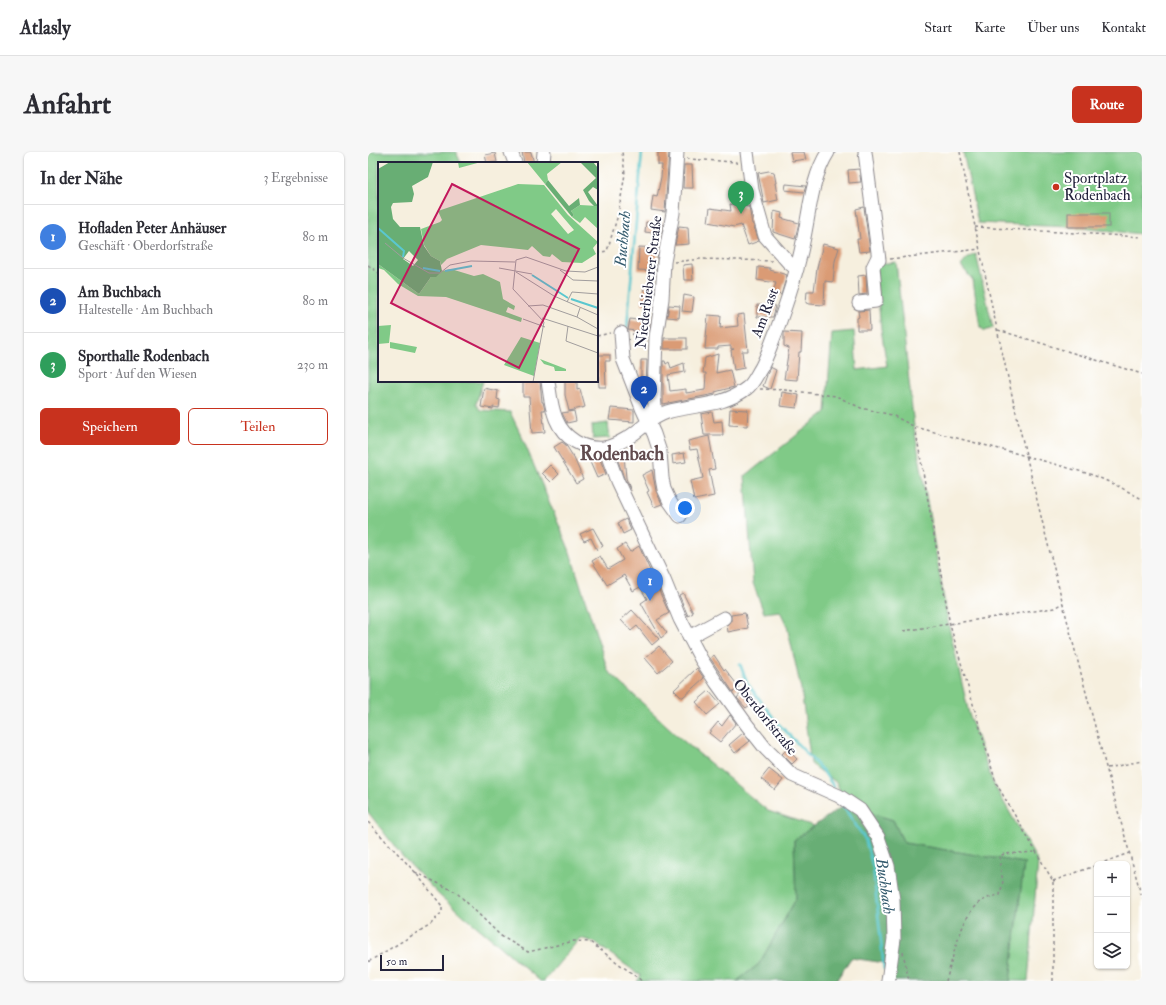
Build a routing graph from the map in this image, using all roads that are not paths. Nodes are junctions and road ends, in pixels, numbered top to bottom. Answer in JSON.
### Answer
{"nodes":[{"id":1,"x":511,"y":152,"type":"edge"},
{"id":2,"x":544,"y":152,"type":"edge"},
{"id":3,"x":747,"y":152,"type":"edge"},
{"id":4,"x":866,"y":152,"type":"edge"},
{"id":5,"x":821,"y":155,"type":"edge"},
{"id":6,"x":677,"y":156,"type":"edge"},
{"id":7,"x":515,"y":162,"type":"edge"},
{"id":8,"x":543,"y":162,"type":"edge"},
{"id":9,"x":797,"y":269,"type":"junction"},
{"id":10,"x":859,"y":303,"type":"dead end"},
{"id":11,"x":621,"y":333,"type":"road end"},
{"id":12,"x":548,"y":382,"type":"edge"},
{"id":13,"x":652,"y":419,"type":"junction"},
{"id":14,"x":606,"y":448,"type":"junction"},
{"id":15,"x":680,"y":516,"type":"dead end"},
{"id":16,"x":724,"y":618,"type":"dead end"},
{"id":17,"x":689,"y":637,"type":"junction"},
{"id":18,"x":888,"y":981,"type":"edge"}],
"edges":[{"from":1,"to":7,"type":"street"},
{"from":2,"to":8,"type":"street"},
{"from":3,"to":9,"type":"street"},
{"from":4,"to":10,"type":"street"},
{"from":5,"to":9,"type":"street","name":"Am Rast"},
{"from":6,"to":13,"type":"street","name":"Niederbieberer Straße"},
{"from":9,"to":13,"type":"street","name":"Am Rast"},
{"from":11,"to":13,"type":"street"},
{"from":12,"to":14,"type":"street"},
{"from":13,"to":14,"type":"street"},
{"from":13,"to":15,"type":"street"},
{"from":14,"to":17,"type":"street","name":"Oberdorfstraße"},
{"from":16,"to":17,"type":"street"},
{"from":17,"to":18,"type":"street","name":"Oberdorfstraße"}]}
